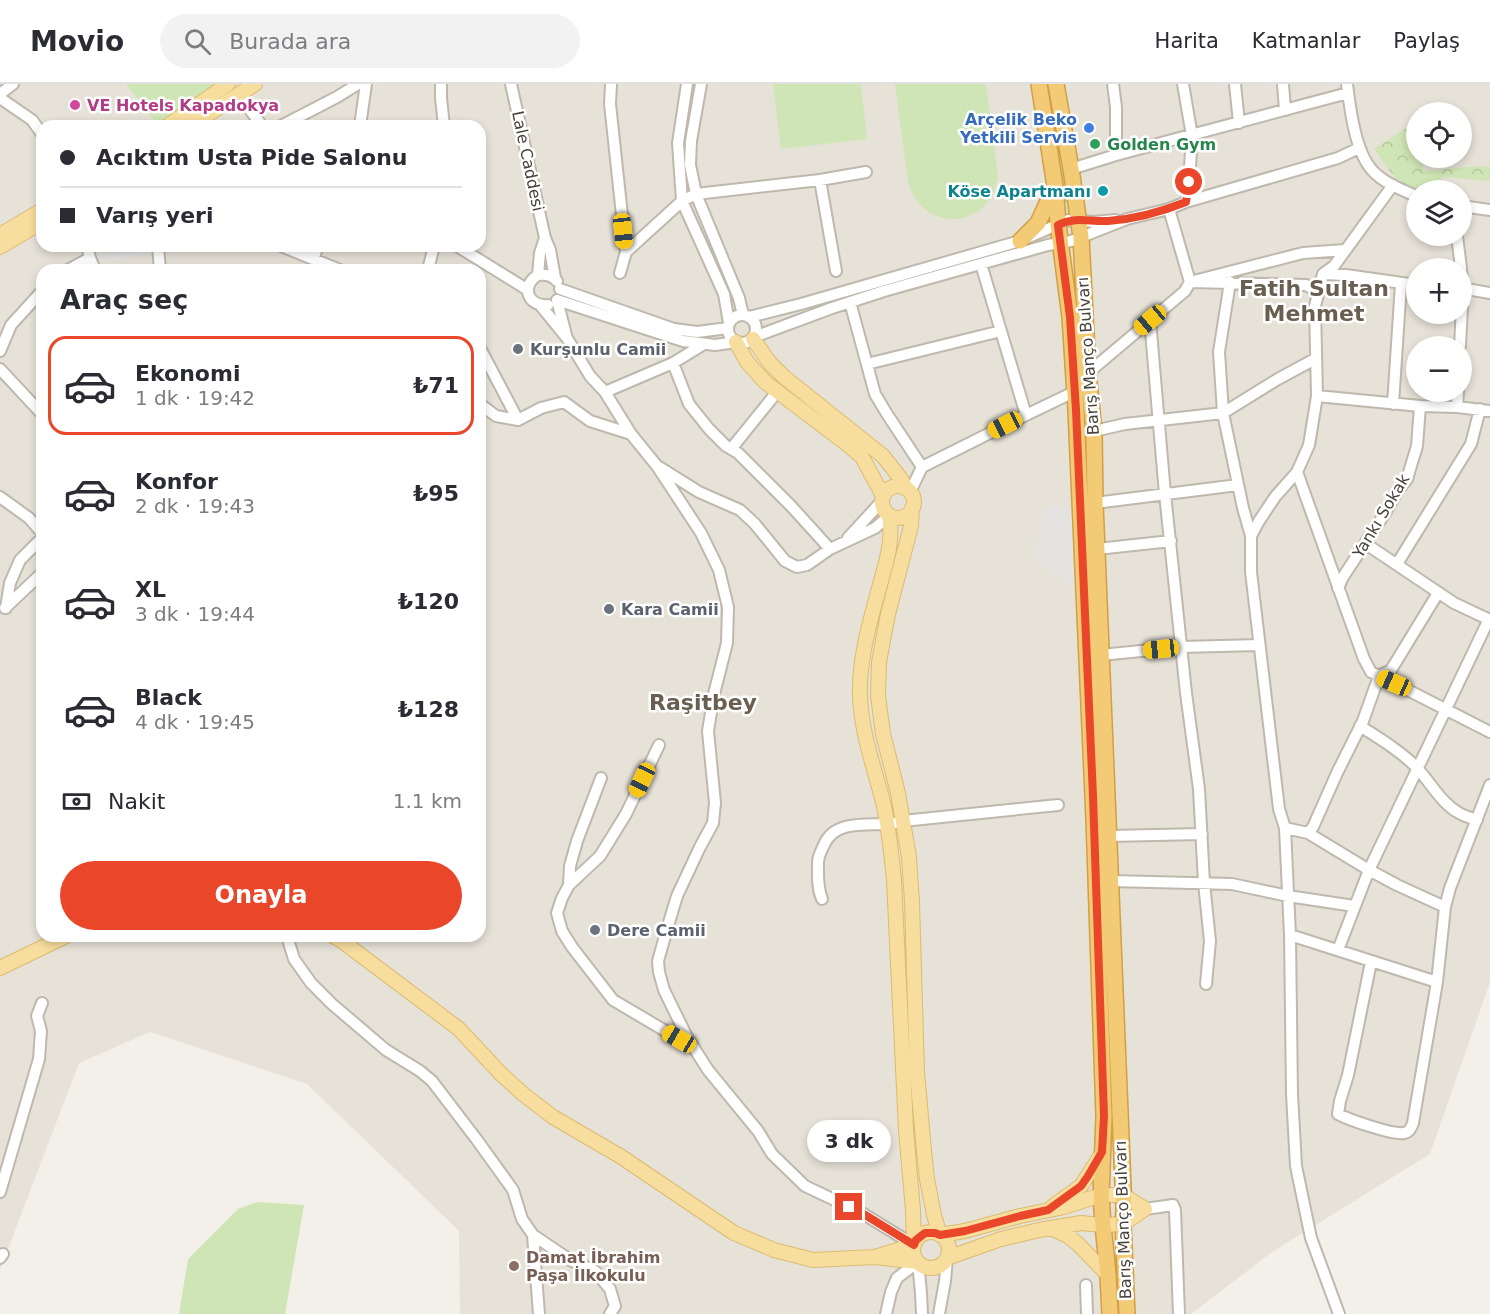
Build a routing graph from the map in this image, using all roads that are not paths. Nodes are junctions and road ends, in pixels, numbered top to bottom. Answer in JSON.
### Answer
{"nodes":[{"id":1,"x":13,"y":84,"type":"edge"},
{"id":2,"x":255,"y":84,"type":"edge"},
{"id":3,"x":358,"y":84,"type":"edge"},
{"id":4,"x":366,"y":84,"type":"edge"},
{"id":5,"x":441,"y":84,"type":"edge"},
{"id":6,"x":511,"y":84,"type":"edge"},
{"id":7,"x":611,"y":84,"type":"edge"},
{"id":8,"x":687,"y":84,"type":"edge"},
{"id":9,"x":701,"y":84,"type":"edge"},
{"id":10,"x":1039,"y":84,"type":"edge"},
{"id":11,"x":1056,"y":84,"type":"edge"},
{"id":12,"x":1113,"y":84,"type":"edge"},
{"id":13,"x":1184,"y":84,"type":"edge"},
{"id":14,"x":1235,"y":84,"type":"edge"},
{"id":15,"x":1282,"y":84,"type":"edge"},
{"id":16,"x":233,"y":88,"type":"edge"},
{"id":17,"x":1348,"y":88,"type":"edge"},
{"id":18,"x":0,"y":96,"type":"edge"},
{"id":19,"x":1285,"y":110,"type":"junction"},
{"id":20,"x":177,"y":120,"type":"edge"},
{"id":21,"x":197,"y":120,"type":"edge"},
{"id":22,"x":257,"y":120,"type":"edge"},
{"id":23,"x":293,"y":120,"type":"edge"},
{"id":24,"x":361,"y":120,"type":"edge"},
{"id":25,"x":443,"y":120,"type":"edge"},
{"id":26,"x":1239,"y":123,"type":"junction"},
{"id":27,"x":36,"y":126,"type":"edge"},
{"id":28,"x":1192,"y":136,"type":"junction"},
{"id":29,"x":1359,"y":148,"type":"junction"},
{"id":30,"x":1116,"y":155,"type":"junction"},
{"id":31,"x":1071,"y":169,"type":"junction"},
{"id":32,"x":866,"y":172,"type":"dead end"},
{"id":33,"x":820,"y":180,"type":"junction"},
{"id":34,"x":1393,"y":185,"type":"junction"},
{"id":35,"x":1055,"y":186,"type":"junction"},
{"id":36,"x":1406,"y":191,"type":"edge"},
{"id":37,"x":696,"y":194,"type":"junction"},
{"id":38,"x":682,"y":201,"type":"junction"},
{"id":39,"x":1186,"y":202,"type":"junction"},
{"id":40,"x":1472,"y":208,"type":"edge"},
{"id":41,"x":1169,"y":209,"type":"junction"},
{"id":42,"x":1490,"y":210,"type":"edge"},
{"id":43,"x":36,"y":214,"type":"edge"},
{"id":44,"x":1127,"y":219,"type":"junction"},
{"id":45,"x":1079,"y":220,"type":"junction"},
{"id":46,"x":1058,"y":225,"type":"junction"},
{"id":47,"x":36,"y":226,"type":"edge"},
{"id":48,"x":0,"y":235,"type":"edge"},
{"id":49,"x":1081,"y":237,"type":"junction"},
{"id":50,"x":545,"y":238,"type":"junction"},
{"id":51,"x":1020,"y":241,"type":"junction"},
{"id":52,"x":1060,"y":242,"type":"junction"},
{"id":53,"x":0,"y":247,"type":"edge"},
{"id":54,"x":1345,"y":250,"type":"junction"},
{"id":55,"x":88,"y":252,"type":"edge"},
{"id":56,"x":296,"y":252,"type":"edge"},
{"id":57,"x":316,"y":252,"type":"edge"},
{"id":58,"x":469,"y":252,"type":"edge"},
{"id":59,"x":626,"y":252,"type":"junction"},
{"id":60,"x":90,"y":258,"type":"junction"},
{"id":61,"x":313,"y":259,"type":"junction"},
{"id":62,"x":79,"y":264,"type":"edge"},
{"id":63,"x":93,"y":264,"type":"edge"},
{"id":64,"x":325,"y":264,"type":"edge"},
{"id":65,"x":981,"y":264,"type":"junction"},
{"id":66,"x":836,"y":271,"type":"dead end"},
{"id":67,"x":620,"y":273,"type":"dead end"},
{"id":68,"x":1323,"y":274,"type":"junction"},
{"id":69,"x":538,"y":275,"type":"junction"},
{"id":70,"x":555,"y":278,"type":"junction"},
{"id":71,"x":1190,"y":282,"type":"junction"},
{"id":72,"x":1230,"y":282,"type":"junction"},
{"id":73,"x":1401,"y":284,"type":"junction"},
{"id":74,"x":1406,"y":284,"type":"edge"},
{"id":75,"x":528,"y":290,"type":"junction"},
{"id":76,"x":1472,"y":290,"type":"edge"},
{"id":77,"x":1319,"y":291,"type":"junction"},
{"id":78,"x":1490,"y":293,"type":"edge"},
{"id":79,"x":559,"y":294,"type":"junction"},
{"id":80,"x":36,"y":298,"type":"edge"},
{"id":81,"x":850,"y":302,"type":"junction"},
{"id":82,"x":541,"y":306,"type":"junction"},
{"id":83,"x":746,"y":316,"type":"junction"},
{"id":84,"x":1150,"y":320,"type":"junction"},
{"id":85,"x":729,"y":326,"type":"junction"},
{"id":86,"x":1001,"y":332,"type":"junction"},
{"id":87,"x":567,"y":338,"type":"junction"},
{"id":88,"x":753,"y":338,"type":"junction"},
{"id":89,"x":736,"y":342,"type":"junction"},
{"id":90,"x":704,"y":345,"type":"junction"},
{"id":91,"x":0,"y":351,"type":"edge"},
{"id":92,"x":486,"y":359,"type":"edge"},
{"id":93,"x":1315,"y":359,"type":"junction"},
{"id":94,"x":673,"y":363,"type":"junction"},
{"id":95,"x":867,"y":364,"type":"junction"},
{"id":96,"x":0,"y":369,"type":"edge"},
{"id":97,"x":1088,"y":373,"type":"junction"},
{"id":98,"x":605,"y":392,"type":"junction"},
{"id":99,"x":777,"y":392,"type":"junction"},
{"id":100,"x":1074,"y":393,"type":"junction"},
{"id":101,"x":1317,"y":396,"type":"junction"},
{"id":102,"x":1457,"y":402,"type":"edge"},
{"id":103,"x":1393,"y":404,"type":"junction"},
{"id":104,"x":1420,"y":406,"type":"junction"},
{"id":105,"x":1457,"y":407,"type":"junction"},
{"id":106,"x":36,"y":408,"type":"edge"},
{"id":107,"x":486,"y":408,"type":"edge"},
{"id":108,"x":1485,"y":410,"type":"edge"},
{"id":109,"x":1223,"y":412,"type":"junction"},
{"id":110,"x":1026,"y":415,"type":"junction"},
{"id":111,"x":518,"y":420,"type":"junction"},
{"id":112,"x":1158,"y":420,"type":"junction"},
{"id":113,"x":1094,"y":431,"type":"junction"},
{"id":114,"x":631,"y":434,"type":"junction"},
{"id":115,"x":731,"y":448,"type":"junction"},
{"id":116,"x":657,"y":466,"type":"junction"},
{"id":117,"x":922,"y":467,"type":"junction"},
{"id":118,"x":1297,"y":472,"type":"junction"},
{"id":119,"x":1238,"y":485,"type":"junction"},
{"id":120,"x":908,"y":490,"type":"junction"},
{"id":121,"x":1165,"y":494,"type":"junction"},
{"id":122,"x":0,"y":497,"type":"edge"},
{"id":123,"x":882,"y":499,"type":"junction"},
{"id":124,"x":1095,"y":503,"type":"junction"},
{"id":125,"x":912,"y":508,"type":"junction"},
{"id":126,"x":889,"y":516,"type":"junction"},
{"id":127,"x":36,"y":526,"type":"edge"},
{"id":128,"x":1251,"y":536,"type":"junction"},
{"id":129,"x":1171,"y":541,"type":"junction"},
{"id":130,"x":843,"y":543,"type":"junction"},
{"id":131,"x":36,"y":544,"type":"edge"},
{"id":132,"x":1365,"y":544,"type":"junction"},
{"id":133,"x":830,"y":549,"type":"junction"},
{"id":134,"x":1097,"y":549,"type":"junction"},
{"id":135,"x":1397,"y":564,"type":"junction"},
{"id":136,"x":36,"y":579,"type":"edge"},
{"id":137,"x":1338,"y":588,"type":"junction"},
{"id":138,"x":1438,"y":593,"type":"junction"},
{"id":139,"x":3,"y":610,"type":"edge"},
{"id":140,"x":1489,"y":619,"type":"edge"},
{"id":141,"x":1259,"y":645,"type":"junction"},
{"id":142,"x":1181,"y":646,"type":"junction"},
{"id":143,"x":1101,"y":655,"type":"junction"},
{"id":144,"x":1379,"y":676,"type":"junction"},
{"id":145,"x":1445,"y":709,"type":"junction"},
{"id":146,"x":1360,"y":726,"type":"junction"},
{"id":147,"x":1490,"y":732,"type":"edge"},
{"id":148,"x":659,"y":745,"type":"dead end"},
{"id":149,"x":1417,"y":768,"type":"junction"},
{"id":150,"x":601,"y":778,"type":"dead end"},
{"id":151,"x":1490,"y":785,"type":"edge"},
{"id":152,"x":1058,"y":806,"type":"dead end"},
{"id":153,"x":1477,"y":820,"type":"junction"},
{"id":154,"x":903,"y":821,"type":"junction"},
{"id":155,"x":887,"y":825,"type":"junction"},
{"id":156,"x":1285,"y":828,"type":"junction"},
{"id":157,"x":1308,"y":833,"type":"junction"},
{"id":158,"x":1202,"y":834,"type":"junction"},
{"id":159,"x":1108,"y":836,"type":"junction"},
{"id":160,"x":1369,"y":870,"type":"junction"},
{"id":161,"x":1110,"y":881,"type":"junction"},
{"id":162,"x":1204,"y":883,"type":"junction"},
{"id":163,"x":569,"y":885,"type":"junction"},
{"id":164,"x":1288,"y":896,"type":"junction"},
{"id":165,"x":822,"y":899,"type":"dead end"},
{"id":166,"x":1354,"y":906,"type":"junction"},
{"id":167,"x":1445,"y":907,"type":"junction"},
{"id":168,"x":1290,"y":935,"type":"junction"},
{"id":169,"x":54,"y":942,"type":"edge"},
{"id":170,"x":289,"y":942,"type":"edge"},
{"id":171,"x":343,"y":942,"type":"edge"},
{"id":172,"x":1338,"y":950,"type":"junction"},
{"id":173,"x":1371,"y":962,"type":"junction"},
{"id":174,"x":0,"y":968,"type":"edge"},
{"id":175,"x":1437,"y":982,"type":"junction"},
{"id":176,"x":1206,"y":984,"type":"dead end"},
{"id":177,"x":42,"y":1003,"type":"dead end"},
{"id":178,"x":692,"y":1044,"type":"junction"},
{"id":179,"x":1102,"y":1152,"type":"junction"},
{"id":180,"x":0,"y":1192,"type":"edge"},
{"id":181,"x":1101,"y":1195,"type":"junction"},
{"id":182,"x":1123,"y":1195,"type":"junction"},
{"id":183,"x":1145,"y":1209,"type":"junction"},
{"id":184,"x":1048,"y":1210,"type":"junction"},
{"id":185,"x":1123,"y":1224,"type":"junction"},
{"id":186,"x":1103,"y":1225,"type":"junction"},
{"id":187,"x":1051,"y":1228,"type":"junction"},
{"id":188,"x":533,"y":1235,"type":"junction"},
{"id":189,"x":940,"y":1235,"type":"junction"},
{"id":190,"x":914,"y":1245,"type":"junction"},
{"id":191,"x":874,"y":1257,"type":"junction"},
{"id":192,"x":947,"y":1258,"type":"junction"},
{"id":193,"x":918,"y":1262,"type":"junction"},
{"id":194,"x":1108,"y":1275,"type":"junction"},
{"id":195,"x":1086,"y":1285,"type":"dead end"},
{"id":196,"x":539,"y":1312,"type":"edge"},
{"id":197,"x":610,"y":1314,"type":"edge"},
{"id":198,"x":886,"y":1314,"type":"edge"},
{"id":199,"x":922,"y":1314,"type":"edge"},
{"id":200,"x":939,"y":1314,"type":"edge"},
{"id":201,"x":1087,"y":1314,"type":"edge"},
{"id":202,"x":1110,"y":1314,"type":"edge"},
{"id":203,"x":1126,"y":1314,"type":"edge"},
{"id":204,"x":1179,"y":1314,"type":"edge"},
{"id":205,"x":1339,"y":1314,"type":"edge"}],
"edges":[{"from":1,"to":18,"type":"street"},
{"from":2,"to":16,"type":"main road"},
{"from":3,"to":23,"type":"street"},
{"from":4,"to":24,"type":"street"},
{"from":5,"to":25,"type":"street"},
{"from":6,"to":50,"type":"street","name":"Lale Caddesi"},
{"from":7,"to":59,"type":"street"},
{"from":8,"to":38,"type":"street"},
{"from":9,"to":37,"type":"street"},
{"from":10,"to":35,"type":"highway","name":"Barış Manço Bulvarı"},
{"from":11,"to":31,"type":"highway","name":"Barış Manço Bulvarı"},
{"from":12,"to":30,"type":"street"},
{"from":13,"to":28,"type":"street"},
{"from":14,"to":26,"type":"street"},
{"from":15,"to":19,"type":"street"},
{"from":16,"to":20,"type":"main road"},
{"from":16,"to":21,"type":"main road"},
{"from":16,"to":22,"type":"street"},
{"from":17,"to":19,"type":"street"},
{"from":17,"to":29,"type":"street"},
{"from":18,"to":27,"type":"street"},
{"from":19,"to":26,"type":"street"},
{"from":26,"to":28,"type":"street"},
{"from":28,"to":30,"type":"street"},
{"from":28,"to":39,"type":"street"},
{"from":29,"to":34,"type":"street"},
{"from":29,"to":39,"type":"street"},
{"from":30,"to":31,"type":"street"},
{"from":31,"to":45,"type":"highway","name":"Barış Manço Bulvarı"},
{"from":32,"to":33,"type":"street"},
{"from":33,"to":37,"type":"street"},
{"from":33,"to":66,"type":"street"},
{"from":34,"to":36,"type":"street"},
{"from":34,"to":54,"type":"street"},
{"from":35,"to":46,"type":"highway","name":"Barış Manço Bulvarı"},
{"from":35,"to":51,"type":"highway"},
{"from":37,"to":38,"type":"street"},
{"from":37,"to":83,"type":"street"},
{"from":38,"to":59,"type":"street"},
{"from":38,"to":85,"type":"street"},
{"from":39,"to":41,"type":"street"},
{"from":40,"to":42,"type":"street"},
{"from":41,"to":44,"type":"street"},
{"from":41,"to":71,"type":"street"},
{"from":43,"to":48,"type":"main road"},
{"from":44,"to":45,"type":"street"},
{"from":44,"to":49,"type":"street"},
{"from":45,"to":46,"type":"street"},
{"from":45,"to":49,"type":"highway","name":"Barış Manço Bulvarı"},
{"from":46,"to":51,"type":"street"},
{"from":46,"to":52,"type":"highway","name":"Barış Manço Bulvarı"},
{"from":47,"to":53,"type":"main road"},
{"from":49,"to":52,"type":"street"},
{"from":49,"to":97,"type":"highway","name":"Barış Manço Bulvarı"},
{"from":50,"to":69,"type":"street"},
{"from":50,"to":70,"type":"street","name":"Lale Caddesi"},
{"from":51,"to":83,"type":"street"},
{"from":52,"to":65,"type":"street"},
{"from":52,"to":100,"type":"highway","name":"Barış Manço Bulvarı"},
{"from":54,"to":68,"type":"street"},
{"from":54,"to":71,"type":"street"},
{"from":55,"to":60,"type":"street"},
{"from":56,"to":61,"type":"street"},
{"from":57,"to":61,"type":"street"},
{"from":58,"to":75,"type":"street"},
{"from":59,"to":67,"type":"street"},
{"from":60,"to":62,"type":"street"},
{"from":60,"to":63,"type":"street"},
{"from":61,"to":64,"type":"street"},
{"from":65,"to":81,"type":"street"},
{"from":65,"to":86,"type":"street"},
{"from":68,"to":73,"type":"street"},
{"from":68,"to":77,"type":"street"},
{"from":69,"to":70,"type":"street"},
{"from":69,"to":75,"type":"street"},
{"from":70,"to":79,"type":"street"},
{"from":71,"to":72,"type":"street"},
{"from":71,"to":84,"type":"street"},
{"from":72,"to":77,"type":"street"},
{"from":72,"to":109,"type":"street"},
{"from":73,"to":74,"type":"street"},
{"from":73,"to":103,"type":"street"},
{"from":75,"to":82,"type":"street"},
{"from":76,"to":78,"type":"street"},
{"from":77,"to":93,"type":"street"},
{"from":79,"to":82,"type":"street"},
{"from":79,"to":85,"type":"street"},
{"from":79,"to":87,"type":"street"},
{"from":79,"to":90,"type":"street"},
{"from":80,"to":91,"type":"street"},
{"from":81,"to":88,"type":"street"},
{"from":81,"to":95,"type":"street"},
{"from":82,"to":87,"type":"street"},
{"from":83,"to":85,"type":"street"},
{"from":83,"to":88,"type":"street"},
{"from":84,"to":97,"type":"street"},
{"from":84,"to":112,"type":"street"},
{"from":85,"to":89,"type":"street"},
{"from":86,"to":95,"type":"street"},
{"from":86,"to":110,"type":"street"},
{"from":87,"to":98,"type":"street"},
{"from":88,"to":89,"type":"street"},
{"from":88,"to":120,"type":"main road"},
{"from":89,"to":90,"type":"street"},
{"from":89,"to":99,"type":"main road"},
{"from":90,"to":94,"type":"street"},
{"from":92,"to":111,"type":"street"},
{"from":93,"to":101,"type":"street"},
{"from":93,"to":109,"type":"street"},
{"from":94,"to":98,"type":"street"},
{"from":94,"to":115,"type":"street"},
{"from":95,"to":117,"type":"street"},
{"from":96,"to":106,"type":"street"},
{"from":97,"to":113,"type":"highway","name":"Barış Manço Bulvarı"},
{"from":98,"to":114,"type":"street"},
{"from":99,"to":115,"type":"street"},
{"from":99,"to":123,"type":"main road"},
{"from":100,"to":110,"type":"street"},
{"from":100,"to":179,"type":"highway","name":"Barış Manço Bulvarı"},
{"from":101,"to":103,"type":"street"},
{"from":101,"to":118,"type":"street"},
{"from":102,"to":105,"type":"street"},
{"from":103,"to":104,"type":"street"},
{"from":104,"to":105,"type":"street"},
{"from":104,"to":132,"type":"street","name":"Yankı Sokak"},
{"from":105,"to":108,"type":"street"},
{"from":107,"to":111,"type":"street"},
{"from":108,"to":135,"type":"street"},
{"from":109,"to":112,"type":"street"},
{"from":109,"to":119,"type":"street"},
{"from":110,"to":117,"type":"street"},
{"from":111,"to":114,"type":"street"},
{"from":112,"to":113,"type":"street"},
{"from":112,"to":121,"type":"street"},
{"from":113,"to":124,"type":"highway","name":"Barış Manço Bulvarı"},
{"from":114,"to":116,"type":"street"},
{"from":115,"to":133,"type":"street"},
{"from":116,"to":133,"type":"street"},
{"from":116,"to":178,"type":"street"},
{"from":117,"to":120,"type":"street"},
{"from":118,"to":128,"type":"street"},
{"from":118,"to":137,"type":"street"},
{"from":119,"to":121,"type":"street"},
{"from":119,"to":128,"type":"street"},
{"from":120,"to":123,"type":"main road"},
{"from":120,"to":125,"type":"main road"},
{"from":121,"to":124,"type":"street"},
{"from":121,"to":129,"type":"street"},
{"from":122,"to":127,"type":"street"},
{"from":123,"to":126,"type":"main road"},
{"from":123,"to":130,"type":"street"},
{"from":124,"to":134,"type":"highway","name":"Barış Manço Bulvarı"},
{"from":125,"to":126,"type":"main road"},
{"from":125,"to":154,"type":"main road"},
{"from":126,"to":130,"type":"street"},
{"from":126,"to":155,"type":"main road"},
{"from":128,"to":141,"type":"street"},
{"from":129,"to":134,"type":"street"},
{"from":129,"to":142,"type":"street"},
{"from":130,"to":133,"type":"street"},
{"from":131,"to":139,"type":"street"},
{"from":132,"to":135,"type":"street"},
{"from":132,"to":137,"type":"street","name":"Yankı Sokak"},
{"from":134,"to":143,"type":"highway","name":"Barış Manço Bulvarı"},
{"from":135,"to":138,"type":"street"},
{"from":136,"to":139,"type":"street"},
{"from":137,"to":144,"type":"street"},
{"from":138,"to":140,"type":"street"},
{"from":138,"to":144,"type":"street"},
{"from":140,"to":145,"type":"street"},
{"from":141,"to":142,"type":"street"},
{"from":141,"to":156,"type":"street"},
{"from":142,"to":143,"type":"street"},
{"from":142,"to":158,"type":"street"},
{"from":143,"to":159,"type":"highway","name":"Barış Manço Bulvarı"},
{"from":144,"to":145,"type":"street"},
{"from":144,"to":146,"type":"street"},
{"from":145,"to":147,"type":"street"},
{"from":145,"to":149,"type":"street"},
{"from":146,"to":149,"type":"street"},
{"from":146,"to":157,"type":"street"},
{"from":148,"to":163,"type":"street"},
{"from":149,"to":153,"type":"street"},
{"from":149,"to":160,"type":"street"},
{"from":150,"to":163,"type":"street"},
{"from":151,"to":153,"type":"street"},
{"from":152,"to":154,"type":"street"},
{"from":153,"to":167,"type":"street"},
{"from":154,"to":155,"type":"street"},
{"from":154,"to":189,"type":"main road"},
{"from":155,"to":165,"type":"street"},
{"from":155,"to":190,"type":"main road"},
{"from":156,"to":157,"type":"street"},
{"from":156,"to":164,"type":"street"},
{"from":157,"to":160,"type":"street"},
{"from":158,"to":159,"type":"street"},
{"from":158,"to":162,"type":"street"},
{"from":159,"to":161,"type":"highway","name":"Barış Manço Bulvarı"},
{"from":160,"to":166,"type":"street"},
{"from":160,"to":167,"type":"street"},
{"from":161,"to":162,"type":"street"},
{"from":161,"to":182,"type":"highway","name":"Barış Manço Bulvarı"},
{"from":162,"to":164,"type":"street"},
{"from":162,"to":176,"type":"street"},
{"from":163,"to":178,"type":"street"},
{"from":164,"to":166,"type":"street"},
{"from":164,"to":168,"type":"street"},
{"from":166,"to":172,"type":"street"},
{"from":167,"to":175,"type":"street"},
{"from":168,"to":172,"type":"street"},
{"from":168,"to":205,"type":"street"},
{"from":169,"to":174,"type":"main road"},
{"from":170,"to":188,"type":"street"},
{"from":171,"to":191,"type":"main road"},
{"from":172,"to":173,"type":"street"},
{"from":173,"to":175,"type":"street"},
{"from":173,"to":175,"type":"street"},
{"from":177,"to":180,"type":"street"},
{"from":178,"to":190,"type":"street"},
{"from":179,"to":181,"type":"highway","name":"Barış Manço Bulvarı"},
{"from":179,"to":184,"type":"main road"},
{"from":181,"to":182,"type":"main road"},
{"from":181,"to":184,"type":"main road"},
{"from":181,"to":186,"type":"highway","name":"Barış Manço Bulvarı"},
{"from":182,"to":183,"type":"main road"},
{"from":182,"to":185,"type":"highway","name":"Barış Manço Bulvarı"},
{"from":183,"to":185,"type":"main road"},
{"from":183,"to":204,"type":"street"},
{"from":184,"to":189,"type":"main road"},
{"from":185,"to":186,"type":"main road"},
{"from":185,"to":203,"type":"highway","name":"Barış Manço Bulvarı"},
{"from":186,"to":187,"type":"main road"},
{"from":186,"to":194,"type":"highway","name":"Barış Manço Bulvarı"},
{"from":187,"to":192,"type":"main road"},
{"from":187,"to":194,"type":"main road"},
{"from":188,"to":196,"type":"street"},
{"from":188,"to":197,"type":"street"},
{"from":189,"to":190,"type":"main road"},
{"from":189,"to":192,"type":"main road"},
{"from":190,"to":191,"type":"main road"},
{"from":190,"to":193,"type":"main road"},
{"from":191,"to":193,"type":"main road"},
{"from":192,"to":193,"type":"main road"},
{"from":192,"to":200,"type":"street"},
{"from":193,"to":198,"type":"street"},
{"from":193,"to":199,"type":"street"},
{"from":194,"to":202,"type":"highway","name":"Barış Manço Bulvarı"},
{"from":195,"to":201,"type":"street"}]}
